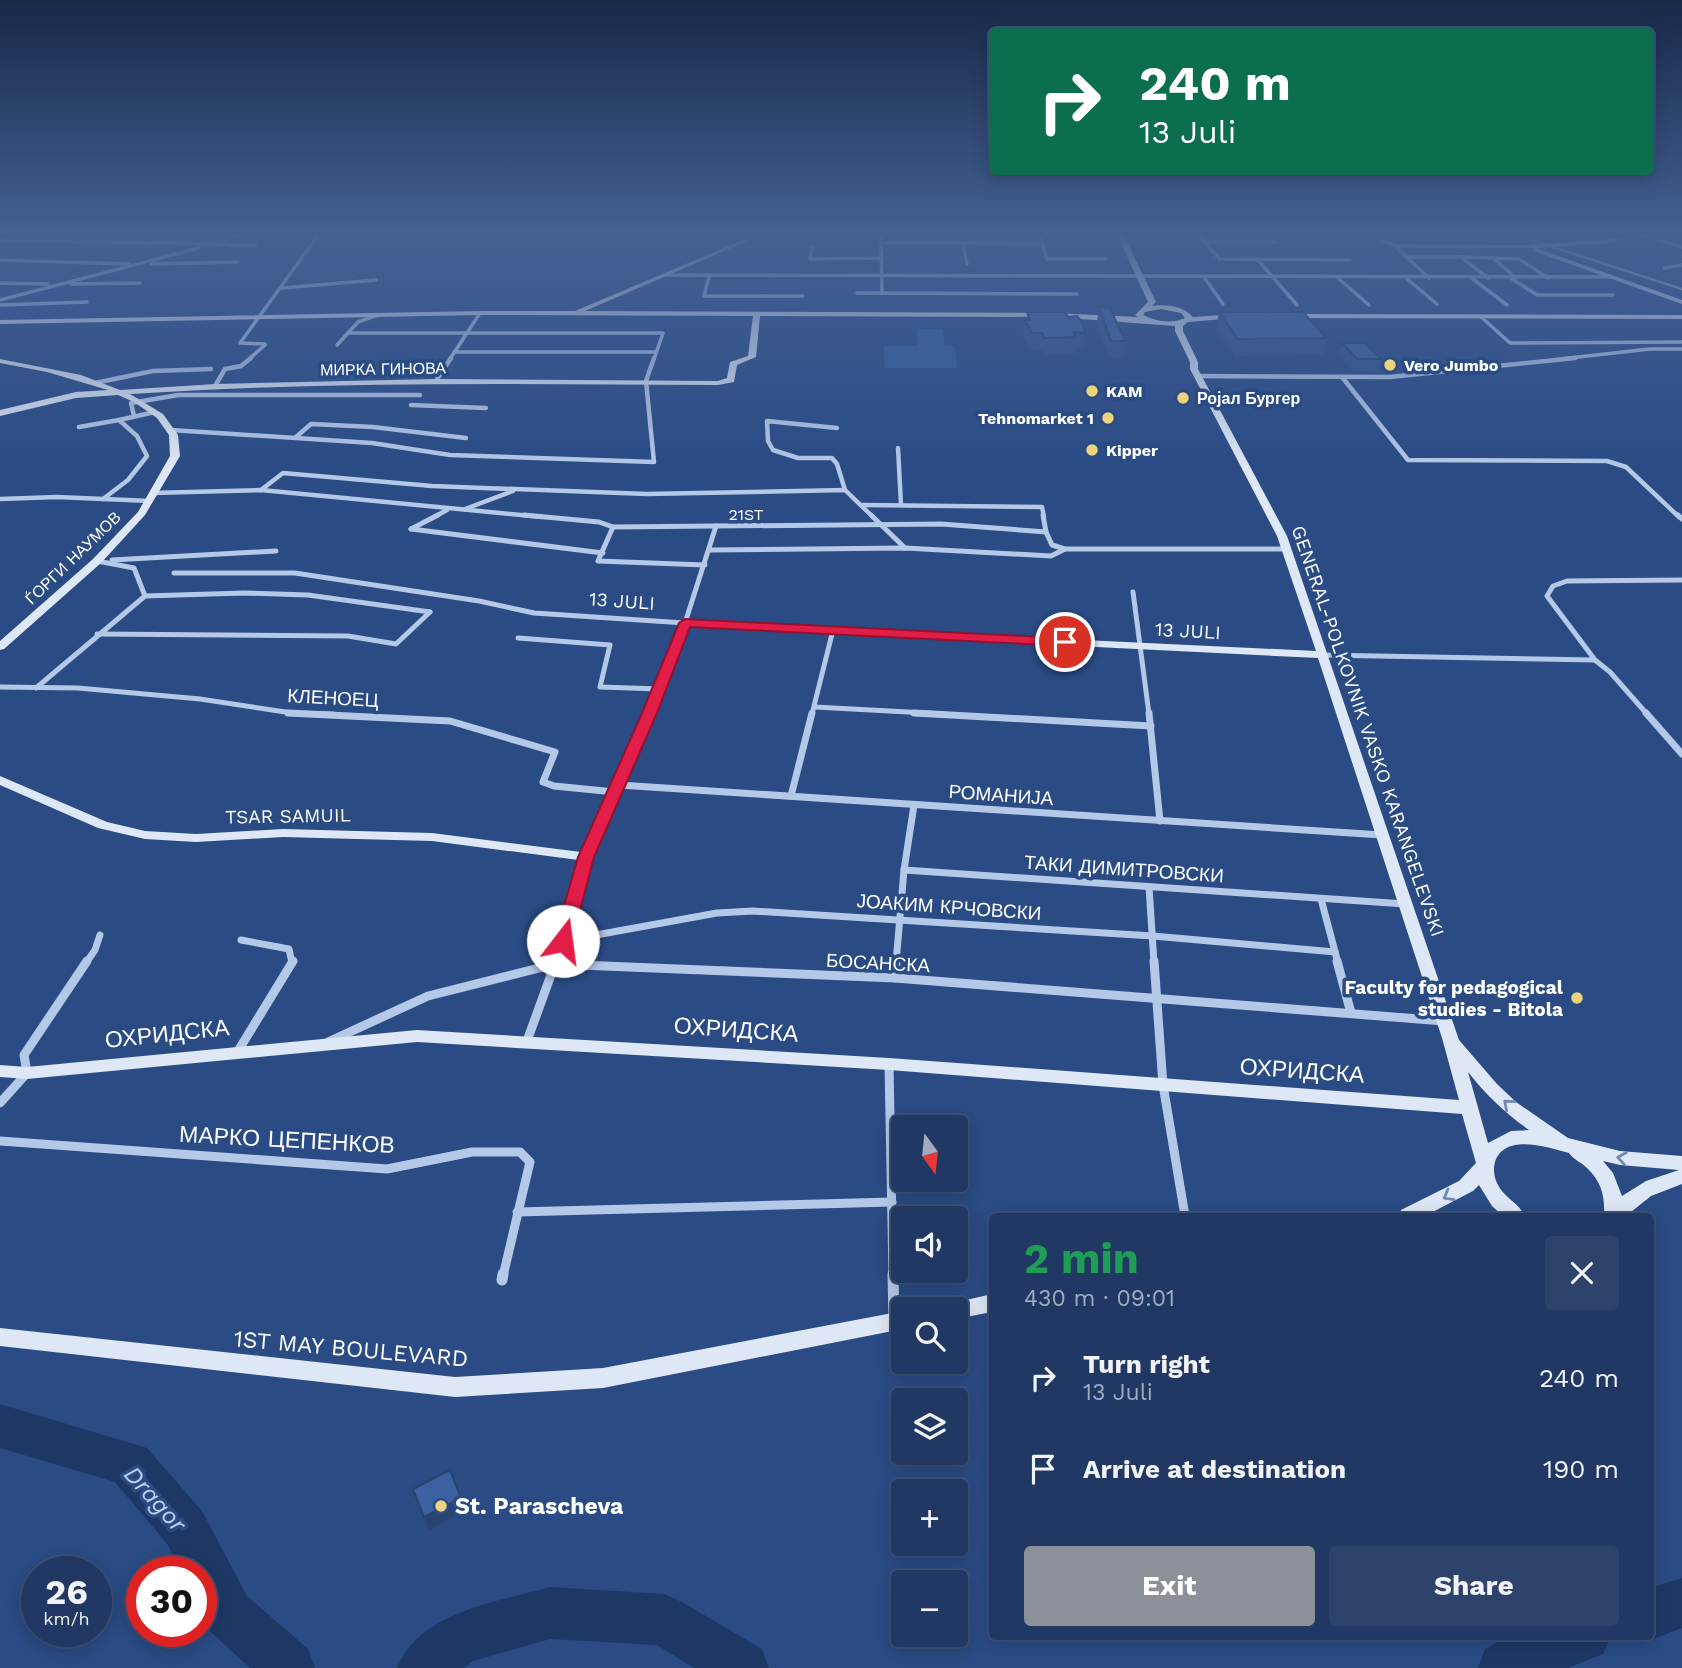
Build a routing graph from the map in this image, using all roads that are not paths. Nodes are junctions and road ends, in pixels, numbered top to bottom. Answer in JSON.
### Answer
{"nodes":[{"id":1,"x":263,"y":312,"type":"edge"},
{"id":2,"x":576,"y":312,"type":"edge"},
{"id":3,"x":1111,"y":312,"type":"edge"},
{"id":4,"x":1142,"y":312,"type":"edge"},
{"id":5,"x":1183,"y":312,"type":"edge"},
{"id":6,"x":1200,"y":312,"type":"edge"},
{"id":7,"x":480,"y":313,"type":"junction"},
{"id":8,"x":573,"y":313,"type":"junction"},
{"id":9,"x":757,"y":314,"type":"junction"},
{"id":10,"x":378,"y":315,"type":"junction"},
{"id":11,"x":1054,"y":315,"type":"junction"},
{"id":12,"x":1283,"y":316,"type":"edge"},
{"id":13,"x":1480,"y":316,"type":"junction"},
{"id":14,"x":1682,"y":317,"type":"edge"},
{"id":15,"x":258,"y":318,"type":"junction"},
{"id":16,"x":1148,"y":321,"type":"junction"},
{"id":17,"x":1186,"y":321,"type":"junction"},
{"id":18,"x":0,"y":323,"type":"edge"},
{"id":19,"x":348,"y":333,"type":"junction"},
{"id":20,"x":466,"y":333,"type":"junction"},
{"id":21,"x":1682,"y":342,"type":"edge"},
{"id":22,"x":337,"y":345,"type":"dead end"},
{"id":23,"x":1682,"y":349,"type":"edge"},
{"id":24,"x":454,"y":352,"type":"junction"},
{"id":25,"x":656,"y":352,"type":"junction"},
{"id":26,"x":0,"y":361,"type":"edge"},
{"id":27,"x":211,"y":369,"type":"dead end"},
{"id":28,"x":1195,"y":372,"type":"junction"},
{"id":29,"x":1342,"y":377,"type":"junction"},
{"id":30,"x":436,"y":381,"type":"junction"},
{"id":31,"x":646,"y":381,"type":"junction"},
{"id":32,"x":95,"y":383,"type":"junction"},
{"id":33,"x":215,"y":386,"type":"junction"},
{"id":34,"x":120,"y":391,"type":"junction"},
{"id":35,"x":139,"y":400,"type":"junction"},
{"id":36,"x":486,"y":408,"type":"dead end"},
{"id":37,"x":155,"y":412,"type":"junction"},
{"id":38,"x":0,"y":414,"type":"edge"},
{"id":39,"x":134,"y":416,"type":"junction"},
{"id":40,"x":119,"y":420,"type":"junction"},
{"id":41,"x":79,"y":427,"type":"dead end"},
{"id":42,"x":837,"y":428,"type":"dead end"},
{"id":43,"x":171,"y":430,"type":"junction"},
{"id":44,"x":296,"y":437,"type":"junction"},
{"id":45,"x":466,"y":438,"type":"dead end"},
{"id":46,"x":898,"y":448,"type":"dead end"},
{"id":47,"x":517,"y":490,"type":"junction"},
{"id":48,"x":845,"y":490,"type":"junction"},
{"id":49,"x":261,"y":491,"type":"junction"},
{"id":50,"x":151,"y":497,"type":"junction"},
{"id":51,"x":0,"y":499,"type":"edge"},
{"id":52,"x":103,"y":499,"type":"junction"},
{"id":53,"x":862,"y":505,"type":"junction"},
{"id":54,"x":901,"y":505,"type":"junction"},
{"id":55,"x":448,"y":509,"type":"junction"},
{"id":56,"x":461,"y":510,"type":"junction"},
{"id":57,"x":1682,"y":519,"type":"edge"},
{"id":58,"x":879,"y":525,"type":"junction"},
{"id":59,"x":716,"y":526,"type":"junction"},
{"id":60,"x":613,"y":527,"type":"junction"},
{"id":61,"x":1046,"y":532,"type":"junction"},
{"id":62,"x":905,"y":548,"type":"junction"},
{"id":63,"x":1065,"y":549,"type":"junction"},
{"id":64,"x":1287,"y":549,"type":"junction"},
{"id":65,"x":276,"y":551,"type":"dead end"},
{"id":66,"x":710,"y":551,"type":"junction"},
{"id":67,"x":603,"y":553,"type":"junction"},
{"id":68,"x":97,"y":561,"type":"junction"},
{"id":69,"x":705,"y":565,"type":"junction"},
{"id":70,"x":174,"y":573,"type":"dead end"},
{"id":71,"x":1682,"y":580,"type":"edge"},
{"id":72,"x":1133,"y":592,"type":"dead end"},
{"id":73,"x":145,"y":596,"type":"junction"},
{"id":74,"x":685,"y":623,"type":"junction"},
{"id":75,"x":833,"y":630,"type":"junction"},
{"id":76,"x":97,"y":634,"type":"junction"},
{"id":77,"x":518,"y":638,"type":"dead end"},
{"id":78,"x":1142,"y":646,"type":"junction"},
{"id":79,"x":0,"y":647,"type":"edge"},
{"id":80,"x":1322,"y":655,"type":"junction"},
{"id":81,"x":1595,"y":660,"type":"junction"},
{"id":82,"x":0,"y":687,"type":"edge"},
{"id":83,"x":36,"y":688,"type":"junction"},
{"id":84,"x":660,"y":690,"type":"junction"},
{"id":85,"x":815,"y":707,"type":"junction"},
{"id":86,"x":1151,"y":726,"type":"junction"},
{"id":87,"x":1682,"y":754,"type":"edge"},
{"id":88,"x":0,"y":780,"type":"edge"},
{"id":89,"x":617,"y":789,"type":"junction"},
{"id":90,"x":790,"y":796,"type":"junction"},
{"id":91,"x":914,"y":806,"type":"junction"},
{"id":92,"x":1160,"y":821,"type":"junction"},
{"id":93,"x":1382,"y":835,"type":"junction"},
{"id":94,"x":586,"y":857,"type":"junction"},
{"id":95,"x":904,"y":870,"type":"junction"},
{"id":96,"x":1149,"y":887,"type":"junction"},
{"id":97,"x":1321,"y":899,"type":"junction"},
{"id":98,"x":1406,"y":905,"type":"junction"},
{"id":99,"x":901,"y":920,"type":"junction"},
{"id":100,"x":100,"y":935,"type":"dead end"},
{"id":101,"x":1153,"y":936,"type":"junction"},
{"id":102,"x":241,"y":940,"type":"dead end"},
{"id":103,"x":563,"y":941,"type":"junction"},
{"id":104,"x":1335,"y":952,"type":"junction"},
{"id":105,"x":555,"y":964,"type":"junction"},
{"id":106,"x":895,"y":978,"type":"junction"},
{"id":107,"x":1156,"y":999,"type":"junction"},
{"id":108,"x":1351,"y":1013,"type":"junction"},
{"id":109,"x":1448,"y":1029,"type":"junction"},
{"id":110,"x":527,"y":1041,"type":"junction"},
{"id":111,"x":323,"y":1045,"type":"junction"},
{"id":112,"x":238,"y":1051,"type":"junction"},
{"id":113,"x":889,"y":1064,"type":"junction"},
{"id":114,"x":0,"y":1071,"type":"edge"},
{"id":115,"x":27,"y":1073,"type":"junction"},
{"id":116,"x":1163,"y":1085,"type":"junction"},
{"id":117,"x":0,"y":1103,"type":"edge"},
{"id":118,"x":1470,"y":1108,"type":"junction"},
{"id":119,"x":0,"y":1142,"type":"edge"},
{"id":120,"x":1563,"y":1144,"type":"junction"},
{"id":121,"x":1682,"y":1163,"type":"edge"},
{"id":122,"x":1484,"y":1164,"type":"junction"},
{"id":123,"x":1682,"y":1177,"type":"edge"},
{"id":124,"x":892,"y":1202,"type":"junction"},
{"id":125,"x":517,"y":1212,"type":"junction"},
{"id":126,"x":1184,"y":1213,"type":"edge"},
{"id":127,"x":1414,"y":1213,"type":"edge"},
{"id":128,"x":1513,"y":1213,"type":"edge"},
{"id":129,"x":1614,"y":1213,"type":"edge"},
{"id":130,"x":1617,"y":1213,"type":"edge"},
{"id":131,"x":502,"y":1280,"type":"dead end"},
{"id":132,"x":897,"y":1297,"type":"edge"},
{"id":133,"x":989,"y":1304,"type":"edge"},
{"id":134,"x":968,"y":1308,"type":"edge"},
{"id":135,"x":891,"y":1322,"type":"edge"},
{"id":136,"x":0,"y":1337,"type":"edge"}],
"edges":[{"from":1,"to":15,"type":"street"},
{"from":2,"to":8,"type":"street"},
{"from":3,"to":11,"type":"street"},
{"from":4,"to":16,"type":"street","name":"GENERAL-POLKOVNIK VASKO KARANGELEVSKI"},
{"from":5,"to":17,"type":"street","name":"GENERAL-POLKOVNIK VASKO KARANGELEVSKI"},
{"from":6,"to":17,"type":"street"},
{"from":7,"to":8,"type":"street"},
{"from":7,"to":10,"type":"street"},
{"from":7,"to":20,"type":"street"},
{"from":8,"to":9,"type":"street"},
{"from":9,"to":11,"type":"street"},
{"from":9,"to":31,"type":"street","name":"МИРКА ГИНОВА"},
{"from":10,"to":15,"type":"street"},
{"from":10,"to":19,"type":"street"},
{"from":11,"to":16,"type":"street"},
{"from":12,"to":13,"type":"street"},
{"from":13,"to":14,"type":"street"},
{"from":13,"to":21,"type":"street"},
{"from":15,"to":18,"type":"street"},
{"from":15,"to":33,"type":"street"},
{"from":16,"to":17,"type":"street"},
{"from":16,"to":28,"type":"street","name":"GENERAL-POLKOVNIK VASKO KARANGELEVSKI"},
{"from":17,"to":28,"type":"street","name":"GENERAL-POLKOVNIK VASKO KARANGELEVSKI"},
{"from":19,"to":20,"type":"street"},
{"from":19,"to":22,"type":"street"},
{"from":20,"to":24,"type":"street"},
{"from":20,"to":25,"type":"street"},
{"from":23,"to":29,"type":"street"},
{"from":24,"to":25,"type":"street"},
{"from":24,"to":30,"type":"street"},
{"from":25,"to":31,"type":"street"},
{"from":26,"to":32,"type":"street"},
{"from":27,"to":32,"type":"street"},
{"from":28,"to":29,"type":"street"},
{"from":28,"to":64,"type":"street","name":"GENERAL-POLKOVNIK VASKO KARANGELEVSKI"},
{"from":29,"to":57,"type":"street"},
{"from":30,"to":31,"type":"street","name":"МИРКА ГИНОВА"},
{"from":30,"to":33,"type":"street","name":"МИРКА ГИНОВА"},
{"from":31,"to":44,"type":"street"},
{"from":32,"to":34,"type":"street"},
{"from":33,"to":34,"type":"street","name":"МИРКА ГИНОВА"},
{"from":34,"to":35,"type":"street"},
{"from":34,"to":38,"type":"street"},
{"from":35,"to":36,"type":"street"},
{"from":35,"to":37,"type":"street"},
{"from":35,"to":39,"type":"street"},
{"from":37,"to":39,"type":"street"},
{"from":37,"to":43,"type":"street"},
{"from":39,"to":40,"type":"street"},
{"from":40,"to":41,"type":"street"},
{"from":40,"to":52,"type":"street"},
{"from":42,"to":48,"type":"street"},
{"from":43,"to":44,"type":"street"},
{"from":43,"to":50,"type":"street","name":"ЃОРГИ НАУМОВ"},
{"from":44,"to":45,"type":"street"},
{"from":46,"to":54,"type":"street"},
{"from":47,"to":48,"type":"street"},
{"from":47,"to":49,"type":"street"},
{"from":47,"to":56,"type":"street"},
{"from":48,"to":53,"type":"street"},
{"from":49,"to":50,"type":"street","name":"21ST"},
{"from":49,"to":55,"type":"street","name":"21ST"},
{"from":50,"to":52,"type":"street","name":"21ST"},
{"from":50,"to":68,"type":"street","name":"ЃОРГИ НАУМОВ"},
{"from":51,"to":52,"type":"street","name":"21ST"},
{"from":53,"to":54,"type":"street"},
{"from":53,"to":58,"type":"street"},
{"from":54,"to":61,"type":"street"},
{"from":55,"to":56,"type":"street","name":"21ST"},
{"from":55,"to":67,"type":"street"},
{"from":56,"to":60,"type":"street","name":"21ST"},
{"from":58,"to":59,"type":"street","name":"21ST"},
{"from":58,"to":61,"type":"street","name":"21ST"},
{"from":58,"to":62,"type":"street"},
{"from":59,"to":60,"type":"street","name":"21ST"},
{"from":59,"to":66,"type":"street"},
{"from":60,"to":67,"type":"street"},
{"from":61,"to":63,"type":"street"},
{"from":62,"to":63,"type":"street"},
{"from":62,"to":66,"type":"street"},
{"from":63,"to":64,"type":"street"},
{"from":64,"to":80,"type":"street","name":"GENERAL-POLKOVNIK VASKO KARANGELEVSKI"},
{"from":65,"to":68,"type":"street"},
{"from":66,"to":69,"type":"street"},
{"from":67,"to":69,"type":"street"},
{"from":68,"to":73,"type":"street"},
{"from":68,"to":79,"type":"street","name":"ЃОРГИ НАУМОВ"},
{"from":69,"to":74,"type":"street"},
{"from":70,"to":74,"type":"street","name":"13 JULI"},
{"from":71,"to":81,"type":"street"},
{"from":72,"to":78,"type":"street"},
{"from":73,"to":76,"type":"street"},
{"from":73,"to":76,"type":"street"},
{"from":74,"to":75,"type":"street","name":"13 JULI"},
{"from":74,"to":84,"type":"street"},
{"from":75,"to":78,"type":"street","name":"13 JULI"},
{"from":75,"to":85,"type":"street"},
{"from":76,"to":83,"type":"street"},
{"from":77,"to":84,"type":"street"},
{"from":78,"to":80,"type":"street","name":"13 JULI"},
{"from":78,"to":86,"type":"street"},
{"from":80,"to":81,"type":"street"},
{"from":80,"to":93,"type":"street","name":"GENERAL-POLKOVNIK VASKO KARANGELEVSKI"},
{"from":81,"to":87,"type":"street"},
{"from":82,"to":83,"type":"street","name":"КЛЕНОЕЦ"},
{"from":83,"to":89,"type":"street","name":"КЛЕНОЕЦ"},
{"from":84,"to":89,"type":"street"},
{"from":85,"to":86,"type":"street"},
{"from":85,"to":90,"type":"street"},
{"from":86,"to":92,"type":"street"},
{"from":88,"to":94,"type":"street","name":"TSAR SAMUIL"},
{"from":89,"to":90,"type":"street","name":"РОМАНИЈА"},
{"from":89,"to":94,"type":"street"},
{"from":90,"to":91,"type":"street","name":"РОМАНИЈА"},
{"from":91,"to":92,"type":"street","name":"РОМАНИЈА"},
{"from":91,"to":95,"type":"street"},
{"from":92,"to":93,"type":"street","name":"РОМАНИЈА"},
{"from":93,"to":98,"type":"street","name":"GENERAL-POLKOVNIK VASKO KARANGELEVSKI"},
{"from":94,"to":103,"type":"street"},
{"from":95,"to":96,"type":"street","name":"ТАКИ ДИМИТРОВСКИ"},
{"from":95,"to":99,"type":"street"},
{"from":96,"to":97,"type":"street","name":"ТАКИ ДИМИТРОВСКИ"},
{"from":96,"to":101,"type":"street"},
{"from":97,"to":98,"type":"street","name":"ТАКИ ДИМИТРОВСКИ"},
{"from":97,"to":104,"type":"street"},
{"from":98,"to":109,"type":"street","name":"GENERAL-POLKOVNIK VASKO KARANGELEVSKI"},
{"from":99,"to":101,"type":"street","name":"ЈОАКИМ КРЧОВСКИ"},
{"from":99,"to":103,"type":"street","name":"ЈОАКИМ КРЧОВСКИ"},
{"from":99,"to":106,"type":"street"},
{"from":100,"to":115,"type":"street"},
{"from":101,"to":104,"type":"street","name":"ЈОАКИМ КРЧОВСКИ"},
{"from":101,"to":107,"type":"street"},
{"from":102,"to":112,"type":"street"},
{"from":103,"to":105,"type":"street"},
{"from":104,"to":108,"type":"street"},
{"from":105,"to":106,"type":"street","name":"БОСАНСКА"},
{"from":105,"to":110,"type":"street"},
{"from":105,"to":111,"type":"street","name":"БОСАНСКА"},
{"from":106,"to":107,"type":"street","name":"БОСАНСКА"},
{"from":107,"to":108,"type":"street","name":"БОСАНСКА"},
{"from":107,"to":116,"type":"street"},
{"from":108,"to":109,"type":"street","name":"БОСАНСКА"},
{"from":109,"to":118,"type":"street","name":"GENERAL-POLKOVNIK VASKO KARANGELEVSKI"},
{"from":120,"to":109,"type":"street","name":"GENERAL-POLKOVNIK VASKO KARANGELEVSKI","one_way":true},
{"from":110,"to":111,"type":"street","name":"ОХРИДСКА"},
{"from":110,"to":113,"type":"street","name":"ОХРИДСКА"},
{"from":111,"to":112,"type":"street","name":"ОХРИДСКА"},
{"from":112,"to":115,"type":"street","name":"ОХРИДСКА"},
{"from":113,"to":116,"type":"street","name":"ОХРИДСКА"},
{"from":113,"to":124,"type":"street"},
{"from":114,"to":115,"type":"street","name":"ОХРИДСКА"},
{"from":115,"to":117,"type":"street"},
{"from":116,"to":118,"type":"street","name":"ОХРИДСКА"},
{"from":116,"to":126,"type":"street"},
{"from":118,"to":122,"type":"street","name":"GENERAL-POLKOVNIK VASKO KARANGELEVSKI"},
{"from":119,"to":125,"type":"street","name":"МАРКО ЦЕПЕНКОВ"},
{"from":121,"to":120,"type":"street","one_way":true},
{"from":120,"to":122,"type":"street"},
{"from":120,"to":129,"type":"street","name":"GENERAL-POLKOVNIK VASKO KARANGELEVSKI"},
{"from":122,"to":127,"type":"street","one_way":true},
{"from":122,"to":128,"type":"street","name":"GENERAL-POLKOVNIK VASKO KARANGELEVSKI"},
{"from":123,"to":130,"type":"street"},
{"from":124,"to":125,"type":"street"},
{"from":124,"to":132,"type":"street"},
{"from":125,"to":131,"type":"street","name":"МАРКО ЦЕПЕНКОВ"},
{"from":133,"to":134,"type":"street"},
{"from":135,"to":136,"type":"street","name":"1ST MAY BOULEVARD"}]}
